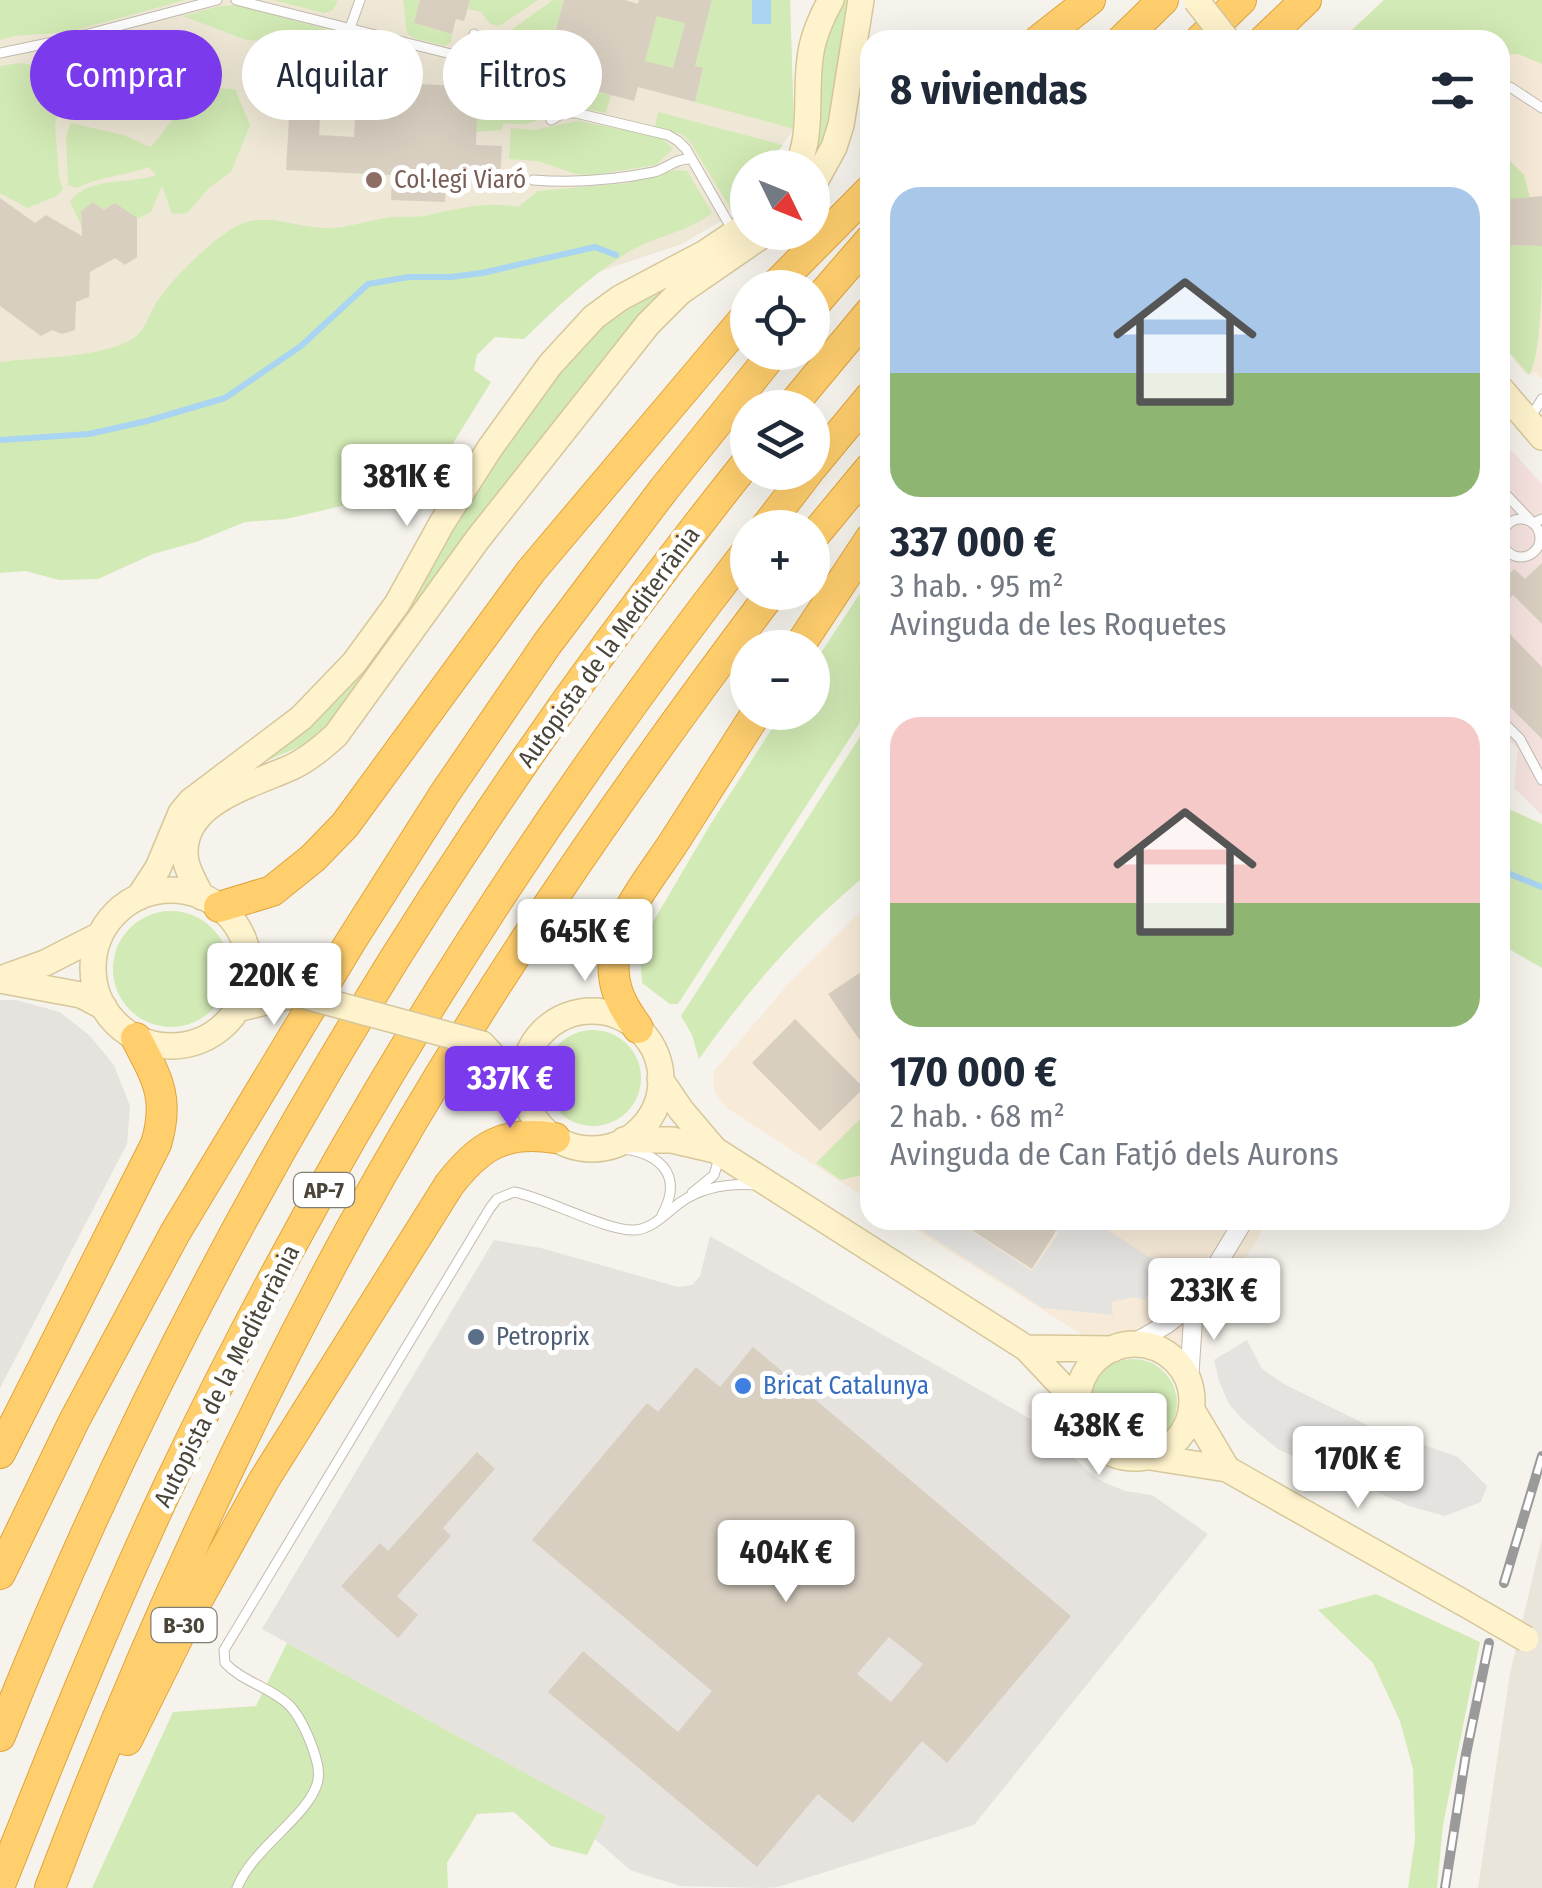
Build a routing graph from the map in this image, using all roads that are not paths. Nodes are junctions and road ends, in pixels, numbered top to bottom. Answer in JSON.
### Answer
{"nodes":[{"id":1,"x":217,"y":0,"type":"edge"},
{"id":2,"x":240,"y":0,"type":"edge"},
{"id":3,"x":360,"y":0,"type":"edge"},
{"id":4,"x":831,"y":0,"type":"edge"},
{"id":5,"x":861,"y":0,"type":"edge"},
{"id":6,"x":1092,"y":0,"type":"edge"},
{"id":7,"x":1164,"y":0,"type":"edge"},
{"id":8,"x":1196,"y":0,"type":"edge"},
{"id":9,"x":1241,"y":0,"type":"edge"},
{"id":10,"x":1306,"y":0,"type":"edge"},
{"id":11,"x":350,"y":28,"type":"junction"},
{"id":12,"x":1052,"y":30,"type":"edge"},
{"id":13,"x":1065,"y":30,"type":"edge"},
{"id":14,"x":1132,"y":30,"type":"edge"},
{"id":15,"x":1210,"y":30,"type":"edge"},
{"id":16,"x":1219,"y":30,"type":"edge"},
{"id":17,"x":1274,"y":30,"type":"edge"},
{"id":18,"x":443,"y":52,"type":"edge"},
{"id":19,"x":0,"y":53,"type":"edge"},
{"id":20,"x":1510,"y":87,"type":"edge"},
{"id":21,"x":1542,"y":108,"type":"edge"},
{"id":22,"x":602,"y":119,"type":"edge"},
{"id":23,"x":803,"y":150,"type":"edge"},
{"id":24,"x":830,"y":154,"type":"edge"},
{"id":25,"x":691,"y":159,"type":"junction"},
{"id":26,"x":533,"y":180,"type":"dead end"},
{"id":27,"x":860,"y":200,"type":"edge"},
{"id":28,"x":730,"y":214,"type":"edge"},
{"id":29,"x":730,"y":235,"type":"edge"},
{"id":30,"x":741,"y":250,"type":"edge"},
{"id":31,"x":860,"y":252,"type":"edge"},
{"id":32,"x":791,"y":270,"type":"edge"},
{"id":33,"x":830,"y":286,"type":"edge"},
{"id":34,"x":860,"y":324,"type":"edge"},
{"id":35,"x":730,"y":335,"type":"edge"},
{"id":36,"x":760,"y":370,"type":"edge"},
{"id":37,"x":805,"y":390,"type":"edge"},
{"id":38,"x":1542,"y":399,"type":"edge"},
{"id":39,"x":1510,"y":400,"type":"edge"},
{"id":40,"x":860,"y":409,"type":"edge"},
{"id":41,"x":1534,"y":429,"type":"edge"},
{"id":42,"x":830,"y":446,"type":"edge"},
{"id":43,"x":860,"y":480,"type":"edge"},
{"id":44,"x":730,"y":484,"type":"edge"},
{"id":45,"x":794,"y":490,"type":"edge"},
{"id":46,"x":1510,"y":497,"type":"edge"},
{"id":47,"x":779,"y":510,"type":"edge"},
{"id":48,"x":830,"y":516,"type":"edge"},
{"id":49,"x":1538,"y":521,"type":"edge"},
{"id":50,"x":1510,"y":522,"type":"edge"},
{"id":51,"x":1541,"y":539,"type":"edge"},
{"id":52,"x":1510,"y":554,"type":"edge"},
{"id":53,"x":860,"y":555,"type":"edge"},
{"id":54,"x":730,"y":574,"type":"edge"},
{"id":55,"x":759,"y":610,"type":"edge"},
{"id":56,"x":810,"y":630,"type":"edge"},
{"id":57,"x":1510,"y":729,"type":"edge"},
{"id":58,"x":745,"y":730,"type":"edge"},
{"id":59,"x":1542,"y":780,"type":"edge"},
{"id":60,"x":139,"y":898,"type":"junction"},
{"id":61,"x":211,"y":902,"type":"junction"},
{"id":62,"x":100,"y":935,"type":"junction"},
{"id":63,"x":247,"y":954,"type":"junction"},
{"id":64,"x":0,"y":979,"type":"edge"},
{"id":65,"x":298,"y":994,"type":"junction"},
{"id":66,"x":104,"y":1008,"type":"junction"},
{"id":67,"x":237,"y":1009,"type":"junction"},
{"id":68,"x":638,"y":1028,"type":"junction"},
{"id":69,"x":539,"y":1036,"type":"junction"},
{"id":70,"x":136,"y":1038,"type":"junction"},
{"id":71,"x":482,"y":1044,"type":"junction"},
{"id":72,"x":660,"y":1079,"type":"junction"},
{"id":73,"x":523,"y":1088,"type":"junction"},
{"id":74,"x":555,"y":1138,"type":"junction"},
{"id":75,"x":612,"y":1144,"type":"junction"},
{"id":76,"x":718,"y":1152,"type":"junction"},
{"id":77,"x":772,"y":1186,"type":"junction"},
{"id":78,"x":686,"y":1198,"type":"junction"},
{"id":79,"x":660,"y":1218,"type":"junction"},
{"id":80,"x":1238,"y":1230,"type":"edge"},
{"id":81,"x":1194,"y":1302,"type":"junction"},
{"id":82,"x":1122,"y":1347,"type":"junction"},
{"id":83,"x":1026,"y":1348,"type":"junction"},
{"id":84,"x":1189,"y":1382,"type":"junction"},
{"id":85,"x":1079,"y":1410,"type":"junction"},
{"id":86,"x":1192,"y":1410,"type":"junction"},
{"id":87,"x":0,"y":1453,"type":"edge"},
{"id":88,"x":1150,"y":1456,"type":"junction"},
{"id":89,"x":1227,"y":1469,"type":"junction"},
{"id":90,"x":0,"y":1574,"type":"edge"},
{"id":91,"x":1534,"y":1643,"type":"edge"},
{"id":92,"x":0,"y":1736,"type":"edge"},
{"id":93,"x":0,"y":1885,"type":"edge"},
{"id":94,"x":50,"y":1888,"type":"edge"},
{"id":95,"x":58,"y":1888,"type":"edge"},
{"id":96,"x":237,"y":1888,"type":"edge"}],
"edges":[{"from":1,"to":19,"type":"lane"},
{"from":2,"to":11,"type":"lane"},
{"from":3,"to":11,"type":"lane"},
{"from":4,"to":23,"type":"street"},
{"from":5,"to":24,"type":"street"},
{"from":6,"to":12,"type":"highway"},
{"from":6,"to":13,"type":"highway"},
{"from":7,"to":14,"type":"highway"},
{"from":8,"to":16,"type":"street","bridge":true},
{"from":9,"to":15,"type":"highway"},
{"from":10,"to":17,"type":"highway"},
{"from":11,"to":18,"type":"lane"},
{"from":20,"to":21,"type":"lane"},
{"from":22,"to":25,"type":"lane"},
{"from":25,"to":26,"type":"lane"},
{"from":25,"to":28,"type":"lane"},
{"from":27,"to":32,"type":"highway"},
{"from":29,"to":60,"type":"street"},
{"from":30,"to":61,"type":"street"},
{"from":31,"to":33,"type":"highway"},
{"from":34,"to":37,"type":"highway"},
{"from":35,"to":61,"type":"highway"},
{"from":36,"to":90,"type":"highway"},
{"from":38,"to":41,"type":"lane"},
{"from":39,"to":41,"type":"street"},
{"from":40,"to":42,"type":"highway"},
{"from":43,"to":48,"type":"highway"},
{"from":44,"to":92,"type":"highway","name":"Autopista de la Mediterrània","number":"AP-7"},
{"from":45,"to":47,"type":"highway"},
{"from":46,"to":49,"type":"lane"},
{"from":49,"to":50,"type":"lane"},
{"from":49,"to":51,"type":"lane"},
{"from":51,"to":52,"type":"lane"},
{"from":53,"to":56,"type":"highway"},
{"from":54,"to":93,"type":"highway","name":"Autopista de la Mediterrània","number":"AP-7"},
{"from":55,"to":94,"type":"highway","number":"B-30"},
{"from":57,"to":59,"type":"lane"},
{"from":58,"to":68,"type":"highway"},
{"from":60,"to":61,"type":"street"},
{"from":60,"to":62,"type":"street"},
{"from":61,"to":63,"type":"street"},
{"from":62,"to":64,"type":"street"},
{"from":62,"to":66,"type":"street"},
{"from":63,"to":65,"type":"street"},
{"from":63,"to":67,"type":"street"},
{"from":64,"to":66,"type":"street"},
{"from":65,"to":67,"type":"street"},
{"from":65,"to":71,"type":"street","bridge":true},
{"from":66,"to":70,"type":"street"},
{"from":67,"to":70,"type":"street"},
{"from":68,"to":69,"type":"street"},
{"from":68,"to":72,"type":"street"},
{"from":69,"to":71,"type":"street"},
{"from":69,"to":73,"type":"street"},
{"from":70,"to":87,"type":"highway"},
{"from":71,"to":73,"type":"street"},
{"from":72,"to":75,"type":"street"},
{"from":72,"to":76,"type":"street"},
{"from":73,"to":74,"type":"street"},
{"from":74,"to":75,"type":"street"},
{"from":74,"to":95,"type":"highway","number":"B-30"},
{"from":75,"to":76,"type":"street"},
{"from":75,"to":79,"type":"lane"},
{"from":76,"to":77,"type":"street"},
{"from":76,"to":78,"type":"lane"},
{"from":77,"to":78,"type":"lane"},
{"from":77,"to":83,"type":"street"},
{"from":78,"to":79,"type":"lane"},
{"from":79,"to":96,"type":"lane"},
{"from":80,"to":81,"type":"street"},
{"from":81,"to":82,"type":"street"},
{"from":81,"to":84,"type":"street"},
{"from":82,"to":83,"type":"street"},
{"from":82,"to":84,"type":"street"},
{"from":82,"to":85,"type":"street"},
{"from":83,"to":85,"type":"street"},
{"from":84,"to":86,"type":"street"},
{"from":85,"to":88,"type":"street"},
{"from":86,"to":88,"type":"street"},
{"from":86,"to":89,"type":"street"},
{"from":88,"to":89,"type":"street"},
{"from":89,"to":91,"type":"street","bridge":true}]}
